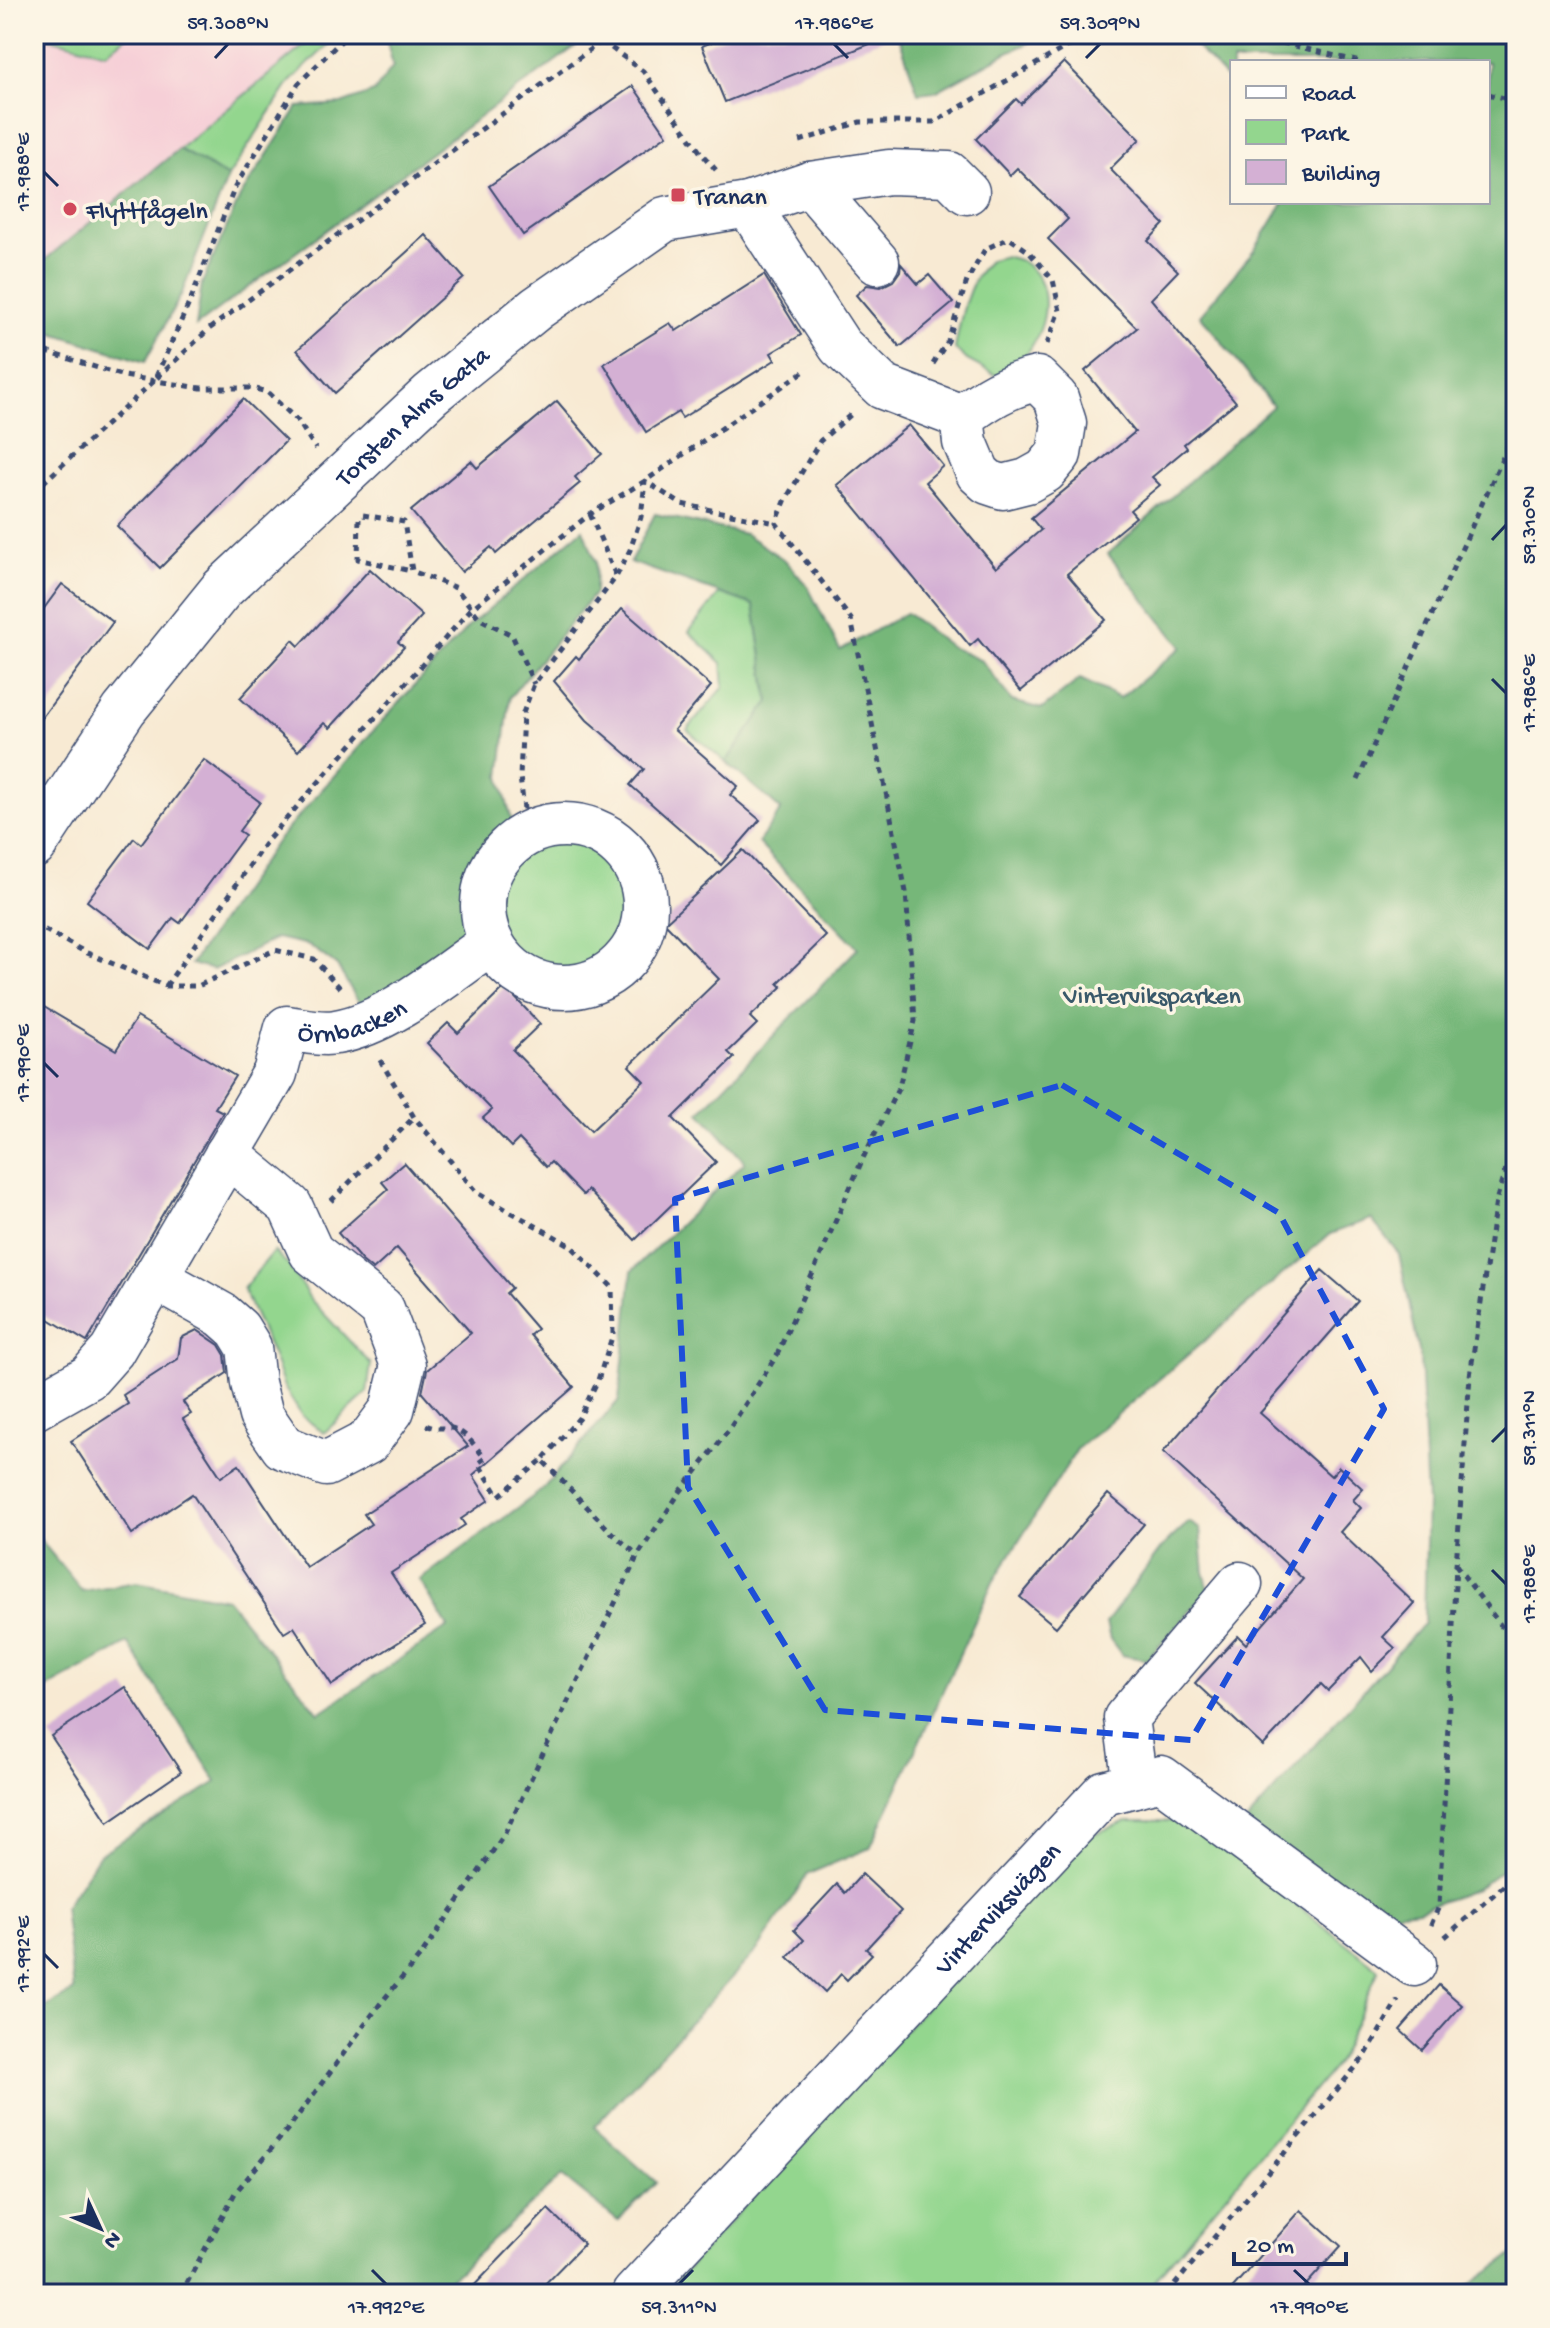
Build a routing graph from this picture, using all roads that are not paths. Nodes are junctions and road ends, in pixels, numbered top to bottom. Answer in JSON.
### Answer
{"nodes":[{"id":1,"x":810,"y":184,"type":"junction"},
{"id":2,"x":967,"y":192,"type":"dead end"},
{"id":3,"x":748,"y":205,"type":"junction"},
{"id":4,"x":877,"y":262,"type":"dead end"},
{"id":5,"x":962,"y":417,"type":"junction"},
{"id":6,"x":34,"y":846,"type":"edge"},
{"id":7,"x":491,"y":943,"type":"junction"},
{"id":8,"x":227,"y":1154,"type":"junction"},
{"id":9,"x":156,"y":1278,"type":"junction"},
{"id":10,"x":34,"y":1408,"type":"edge"},
{"id":11,"x":1240,"y":1584,"type":"dead end"},
{"id":12,"x":1135,"y":1785,"type":"junction"},
{"id":13,"x":1414,"y":1964,"type":"road end"},
{"id":14,"x":634,"y":2294,"type":"edge"}],
"edges":[{"from":1,"to":2,"type":"street","name":"Torsten Alms Gata"},
{"from":1,"to":3,"type":"street","name":"Torsten Alms Gata"},
{"from":1,"to":4,"type":"street"},
{"from":3,"to":5,"type":"street"},
{"from":3,"to":6,"type":"street","name":"Torsten Alms Gata"},
{"from":5,"to":5,"type":"street"},
{"from":7,"to":7,"type":"street"},
{"from":7,"to":8,"type":"street","name":"Örnbacken"},
{"from":8,"to":9,"type":"street","name":"Örnbacken"},
{"from":8,"to":9,"type":"street"},
{"from":9,"to":10,"type":"street","name":"Örnbacken"},
{"from":11,"to":12,"type":"street"},
{"from":12,"to":13,"type":"street","name":"Vinterviksvägen"},
{"from":12,"to":14,"type":"street","name":"Vinterviksvägen"}]}
